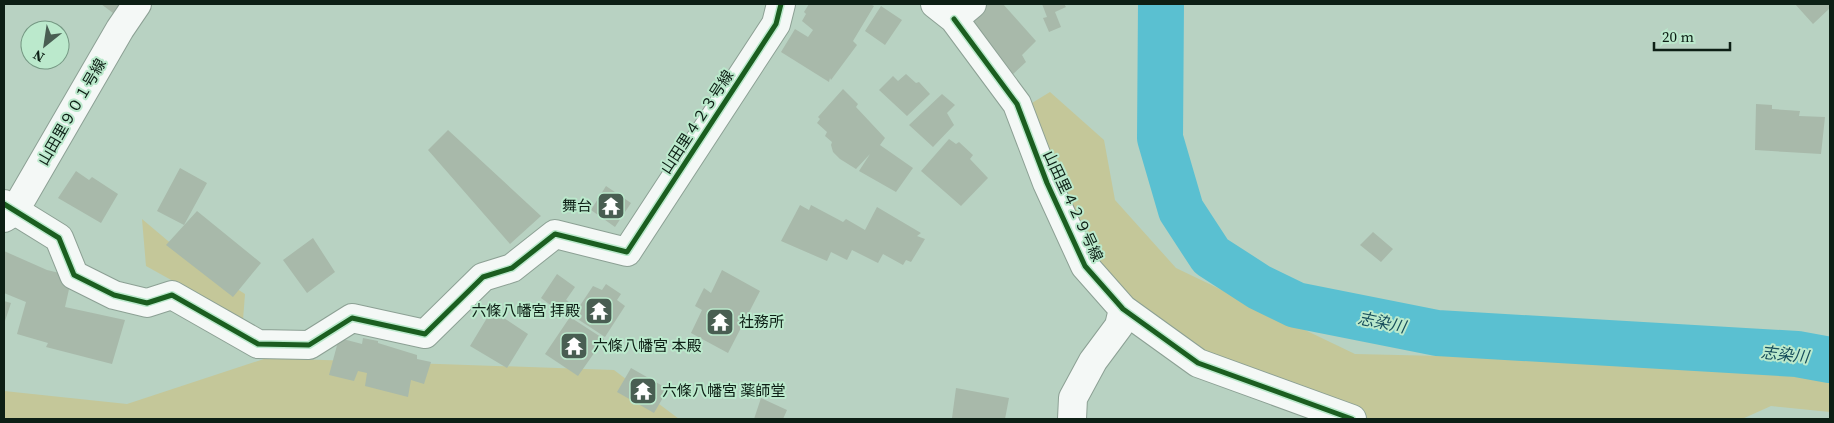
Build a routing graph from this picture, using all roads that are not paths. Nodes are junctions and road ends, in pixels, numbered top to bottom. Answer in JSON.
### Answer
{"nodes":[{"id":1,"x":137,"y":4,"type":"edge"},
{"id":2,"x":781,"y":4,"type":"edge"},
{"id":3,"x":954,"y":9,"type":"edge"},
{"id":4,"x":7,"y":211,"type":"edge"},
{"id":5,"x":1123,"y":309,"type":"junction"},
{"id":6,"x":1072,"y":419,"type":"edge"},
{"id":7,"x":1352,"y":419,"type":"edge"}],
"edges":[{"from":1,"to":4,"type":"street","name":"山田里９０１号線"},
{"from":2,"to":4,"type":"street","name":"山田里４２３号線"},
{"from":3,"to":5,"type":"street","name":"山田里４２９号線"},
{"from":5,"to":6,"type":"street"},
{"from":5,"to":7,"type":"street","name":"山田里４２９号線"}]}
